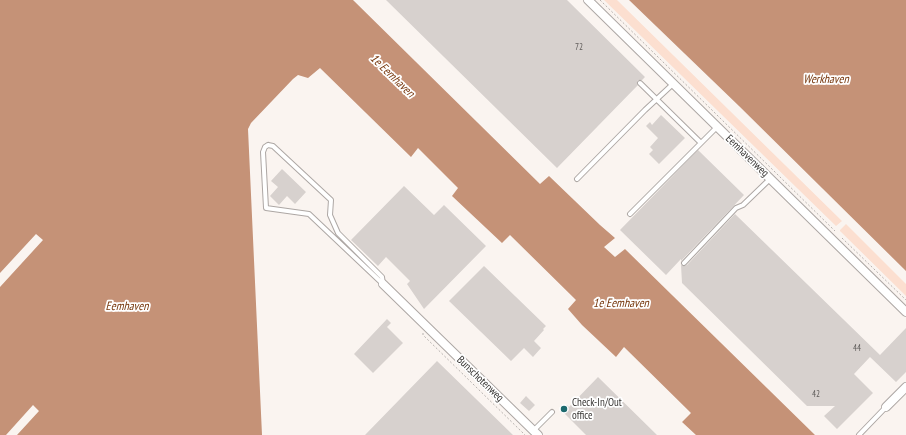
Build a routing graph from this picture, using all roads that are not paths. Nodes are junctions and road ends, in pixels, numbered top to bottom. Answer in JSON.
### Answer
{"nodes":[{"id":1,"x":588,"y":0,"type":"edge"},
{"id":2,"x":640,"y":83,"type":"dead end"},
{"id":3,"x":673,"y":84,"type":"junction"},
{"id":4,"x":656,"y":99,"type":"junction"},
{"id":5,"x":717,"y":127,"type":"junction"},
{"id":6,"x":701,"y":143,"type":"junction"},
{"id":7,"x":770,"y":178,"type":"junction"},
{"id":8,"x":577,"y":179,"type":"dead end"},
{"id":9,"x":630,"y":214,"type":"dead end"},
{"id":10,"x":684,"y":263,"type":"dead end"},
{"id":11,"x":383,"y":284,"type":"junction"},
{"id":12,"x":906,"y":312,"type":"edge"},
{"id":13,"x":906,"y":387,"type":"edge"},
{"id":14,"x":886,"y":407,"type":"joint"},
{"id":15,"x":552,"y":412,"type":"dead end"},
{"id":16,"x":535,"y":433,"type":"edge"},
{"id":17,"x":859,"y":435,"type":"edge"}],
"edges":[{"from":1,"to":3,"type":"street","name":"Eemhavenweg"},
{"from":2,"to":4,"type":"lane"},
{"from":3,"to":4,"type":"lane"},
{"from":3,"to":5,"type":"street","name":"Eemhavenweg"},
{"from":4,"to":6,"type":"lane"},
{"from":4,"to":8,"type":"lane"},
{"from":5,"to":6,"type":"lane"},
{"from":5,"to":7,"type":"street","name":"Eemhavenweg"},
{"from":6,"to":9,"type":"lane"},
{"from":7,"to":10,"type":"lane"},
{"from":7,"to":12,"type":"street","name":"Eemhavenweg"},
{"from":11,"to":11,"type":"lane"},
{"from":11,"to":16,"type":"street","name":"Bunschotenweg"},
{"from":13,"to":14,"type":"street"},
{"from":14,"to":17,"type":"lane"},
{"from":15,"to":16,"type":"lane"}]}
